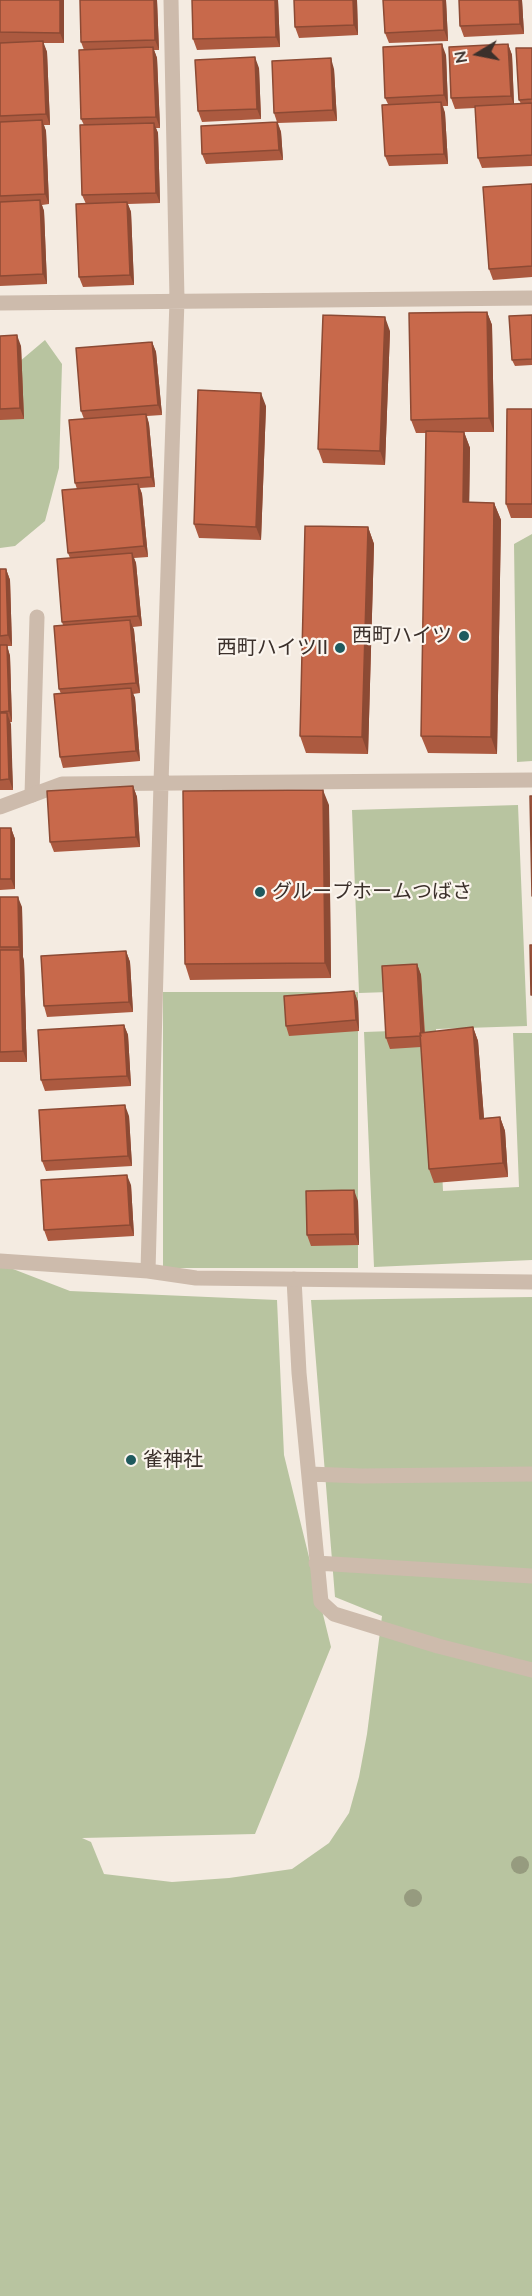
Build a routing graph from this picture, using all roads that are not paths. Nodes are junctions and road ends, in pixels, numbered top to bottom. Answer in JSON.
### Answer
{"nodes":[{"id":1,"x":171,"y":0,"type":"edge"},
{"id":2,"x":532,"y":298,"type":"edge"},
{"id":3,"x":177,"y":300,"type":"junction"},
{"id":4,"x":0,"y":303,"type":"edge"},
{"id":5,"x":38,"y":617,"type":"dead end"},
{"id":6,"x":532,"y":780,"type":"edge"},
{"id":7,"x":161,"y":783,"type":"junction"},
{"id":8,"x":32,"y":795,"type":"junction"},
{"id":9,"x":0,"y":807,"type":"edge"},
{"id":10,"x":0,"y":1261,"type":"edge"},
{"id":11,"x":148,"y":1271,"type":"junction"},
{"id":12,"x":294,"y":1279,"type":"junction"},
{"id":13,"x":532,"y":1282,"type":"edge"},
{"id":14,"x":309,"y":1474,"type":"junction"},
{"id":15,"x":532,"y":1474,"type":"edge"},
{"id":16,"x":316,"y":1563,"type":"junction"},
{"id":17,"x":532,"y":1576,"type":"edge"},
{"id":18,"x":532,"y":1670,"type":"edge"}],
"edges":[{"from":1,"to":3,"type":"street"},
{"from":2,"to":3,"type":"street"},
{"from":3,"to":4,"type":"street"},
{"from":3,"to":7,"type":"street"},
{"from":5,"to":8,"type":"street"},
{"from":6,"to":7,"type":"street"},
{"from":7,"to":8,"type":"street"},
{"from":7,"to":11,"type":"street"},
{"from":8,"to":9,"type":"street"},
{"from":10,"to":11,"type":"street"},
{"from":11,"to":12,"type":"street"},
{"from":12,"to":13,"type":"street"},
{"from":12,"to":14,"type":"street"},
{"from":14,"to":15,"type":"street"},
{"from":14,"to":16,"type":"street"},
{"from":16,"to":17,"type":"street"},
{"from":16,"to":18,"type":"street"}]}
